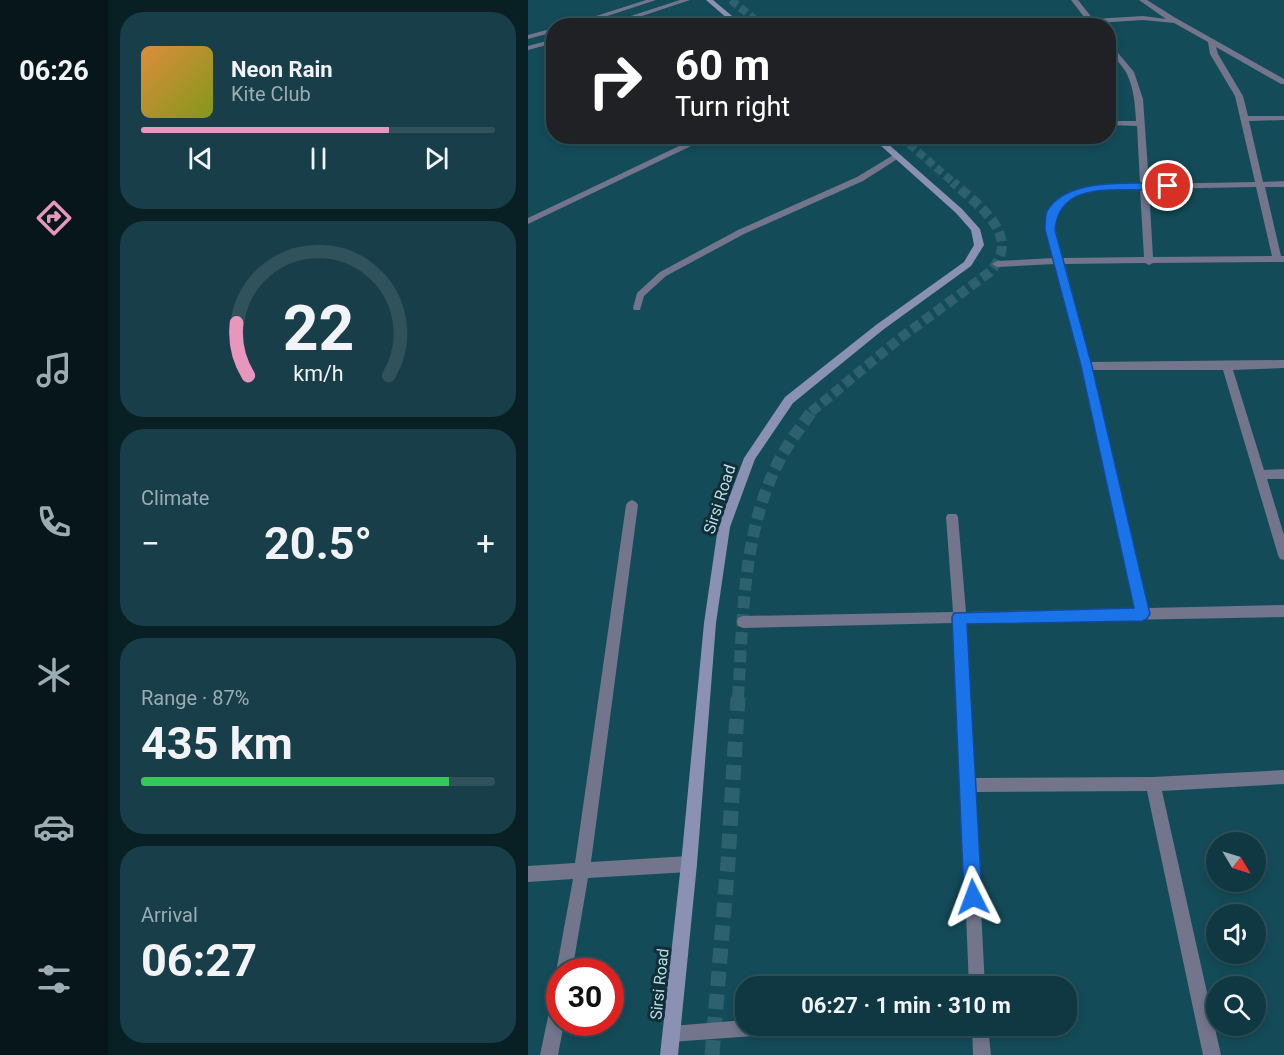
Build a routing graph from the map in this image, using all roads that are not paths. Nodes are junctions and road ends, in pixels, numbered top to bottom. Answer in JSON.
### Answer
{"nodes":[{"id":1,"x":653,"y":0,"type":"edge"},
{"id":2,"x":687,"y":0,"type":"edge"},
{"id":3,"x":709,"y":0,"type":"edge"},
{"id":4,"x":1074,"y":0,"type":"edge"},
{"id":5,"x":1142,"y":0,"type":"edge"},
{"id":6,"x":594,"y":18,"type":"edge"},
{"id":7,"x":629,"y":18,"type":"edge"},
{"id":8,"x":731,"y":18,"type":"edge"},
{"id":9,"x":1090,"y":18,"type":"edge"},
{"id":10,"x":1116,"y":21,"type":"edge"},
{"id":11,"x":1180,"y":24,"type":"junction"},
{"id":12,"x":546,"y":32,"type":"edge"},
{"id":13,"x":528,"y":37,"type":"edge"},
{"id":14,"x":1211,"y":41,"type":"junction"},
{"id":15,"x":546,"y":43,"type":"edge"},
{"id":16,"x":528,"y":48,"type":"edge"},
{"id":17,"x":1116,"y":54,"type":"edge"},
{"id":18,"x":1284,"y":82,"type":"edge"},
{"id":19,"x":1284,"y":118,"type":"edge"},
{"id":20,"x":1244,"y":119,"type":"junction"},
{"id":21,"x":1116,"y":123,"type":"edge"},
{"id":22,"x":1140,"y":124,"type":"junction"},
{"id":23,"x":691,"y":144,"type":"edge"},
{"id":24,"x":884,"y":144,"type":"edge"},
{"id":25,"x":898,"y":156,"type":"junction"},
{"id":26,"x":1258,"y":184,"type":"junction"},
{"id":27,"x":1284,"y":184,"type":"edge"},
{"id":28,"x":1145,"y":186,"type":"junction"},
{"id":29,"x":528,"y":221,"type":"edge"},
{"id":30,"x":1280,"y":259,"type":"edge"},
{"id":31,"x":1059,"y":261,"type":"junction"},
{"id":32,"x":1149,"y":262,"type":"junction"},
{"id":33,"x":997,"y":264,"type":"dead end"},
{"id":34,"x":637,"y":308,"type":"dead end"},
{"id":35,"x":1284,"y":364,"type":"edge"},
{"id":36,"x":1086,"y":366,"type":"junction"},
{"id":37,"x":1227,"y":366,"type":"junction"},
{"id":38,"x":1284,"y":474,"type":"edge"},
{"id":39,"x":1260,"y":475,"type":"junction"},
{"id":40,"x":632,"y":505,"type":"dead end"},
{"id":41,"x":952,"y":517,"type":"dead end"},
{"id":42,"x":1284,"y":555,"type":"edge"},
{"id":43,"x":1284,"y":611,"type":"edge"},
{"id":44,"x":1142,"y":614,"type":"junction"},
{"id":45,"x":960,"y":617,"type":"junction"},
{"id":46,"x":743,"y":622,"type":"dead end"},
{"id":47,"x":1284,"y":777,"type":"edge"},
{"id":48,"x":968,"y":784,"type":"junction"},
{"id":49,"x":1153,"y":784,"type":"junction"},
{"id":50,"x":689,"y":864,"type":"junction"},
{"id":51,"x":582,"y":870,"type":"junction"},
{"id":52,"x":528,"y":874,"type":"edge"},
{"id":53,"x":566,"y":958,"type":"edge"},
{"id":54,"x":977,"y":976,"type":"edge"},
{"id":55,"x":735,"y":1029,"type":"edge"},
{"id":56,"x":671,"y":1034,"type":"junction"},
{"id":57,"x":553,"y":1036,"type":"edge"},
{"id":58,"x":981,"y":1036,"type":"edge"},
{"id":59,"x":549,"y":1055,"type":"edge"},
{"id":60,"x":669,"y":1055,"type":"edge"},
{"id":61,"x":982,"y":1055,"type":"edge"},
{"id":62,"x":1212,"y":1055,"type":"edge"}],
"edges":[{"from":1,"to":6,"type":"street"},
{"from":2,"to":7,"type":"street"},
{"from":3,"to":8,"type":"main road"},
{"from":4,"to":9,"type":"street"},
{"from":5,"to":11,"type":"street"},
{"from":10,"to":11,"type":"street"},
{"from":11,"to":14,"type":"street"},
{"from":12,"to":13,"type":"street"},
{"from":14,"to":18,"type":"street"},
{"from":14,"to":20,"type":"street"},
{"from":15,"to":16,"type":"street"},
{"from":17,"to":22,"type":"street"},
{"from":19,"to":20,"type":"street"},
{"from":20,"to":26,"type":"street"},
{"from":21,"to":22,"type":"street"},
{"from":22,"to":28,"type":"street"},
{"from":23,"to":29,"type":"street"},
{"from":24,"to":25,"type":"main road","name":"Sirsi Road"},
{"from":25,"to":34,"type":"lane"},
{"from":25,"to":50,"type":"main road","name":"Sirsi Road"},
{"from":26,"to":27,"type":"street"},
{"from":26,"to":28,"type":"street"},
{"from":26,"to":30,"type":"street"},
{"from":28,"to":31,"type":"street"},
{"from":28,"to":32,"type":"street"},
{"from":30,"to":32,"type":"street"},
{"from":31,"to":32,"type":"street"},
{"from":31,"to":33,"type":"street"},
{"from":31,"to":36,"type":"street"},
{"from":35,"to":37,"type":"street"},
{"from":36,"to":37,"type":"street"},
{"from":36,"to":44,"type":"street"},
{"from":37,"to":39,"type":"street"},
{"from":38,"to":39,"type":"street"},
{"from":39,"to":42,"type":"street"},
{"from":40,"to":51,"type":"street"},
{"from":41,"to":45,"type":"street"},
{"from":43,"to":44,"type":"street"},
{"from":44,"to":45,"type":"street"},
{"from":45,"to":46,"type":"street"},
{"from":45,"to":48,"type":"street"},
{"from":47,"to":49,"type":"street"},
{"from":48,"to":49,"type":"street"},
{"from":48,"to":54,"type":"street"},
{"from":49,"to":62,"type":"street"},
{"from":50,"to":51,"type":"street"},
{"from":50,"to":56,"type":"main road","name":"Sirsi Road"},
{"from":51,"to":52,"type":"street"},
{"from":51,"to":53,"type":"street"},
{"from":55,"to":56,"type":"street"},
{"from":56,"to":60,"type":"main road","name":"Sirsi Road"},
{"from":57,"to":59,"type":"street"},
{"from":58,"to":61,"type":"street"}]}
